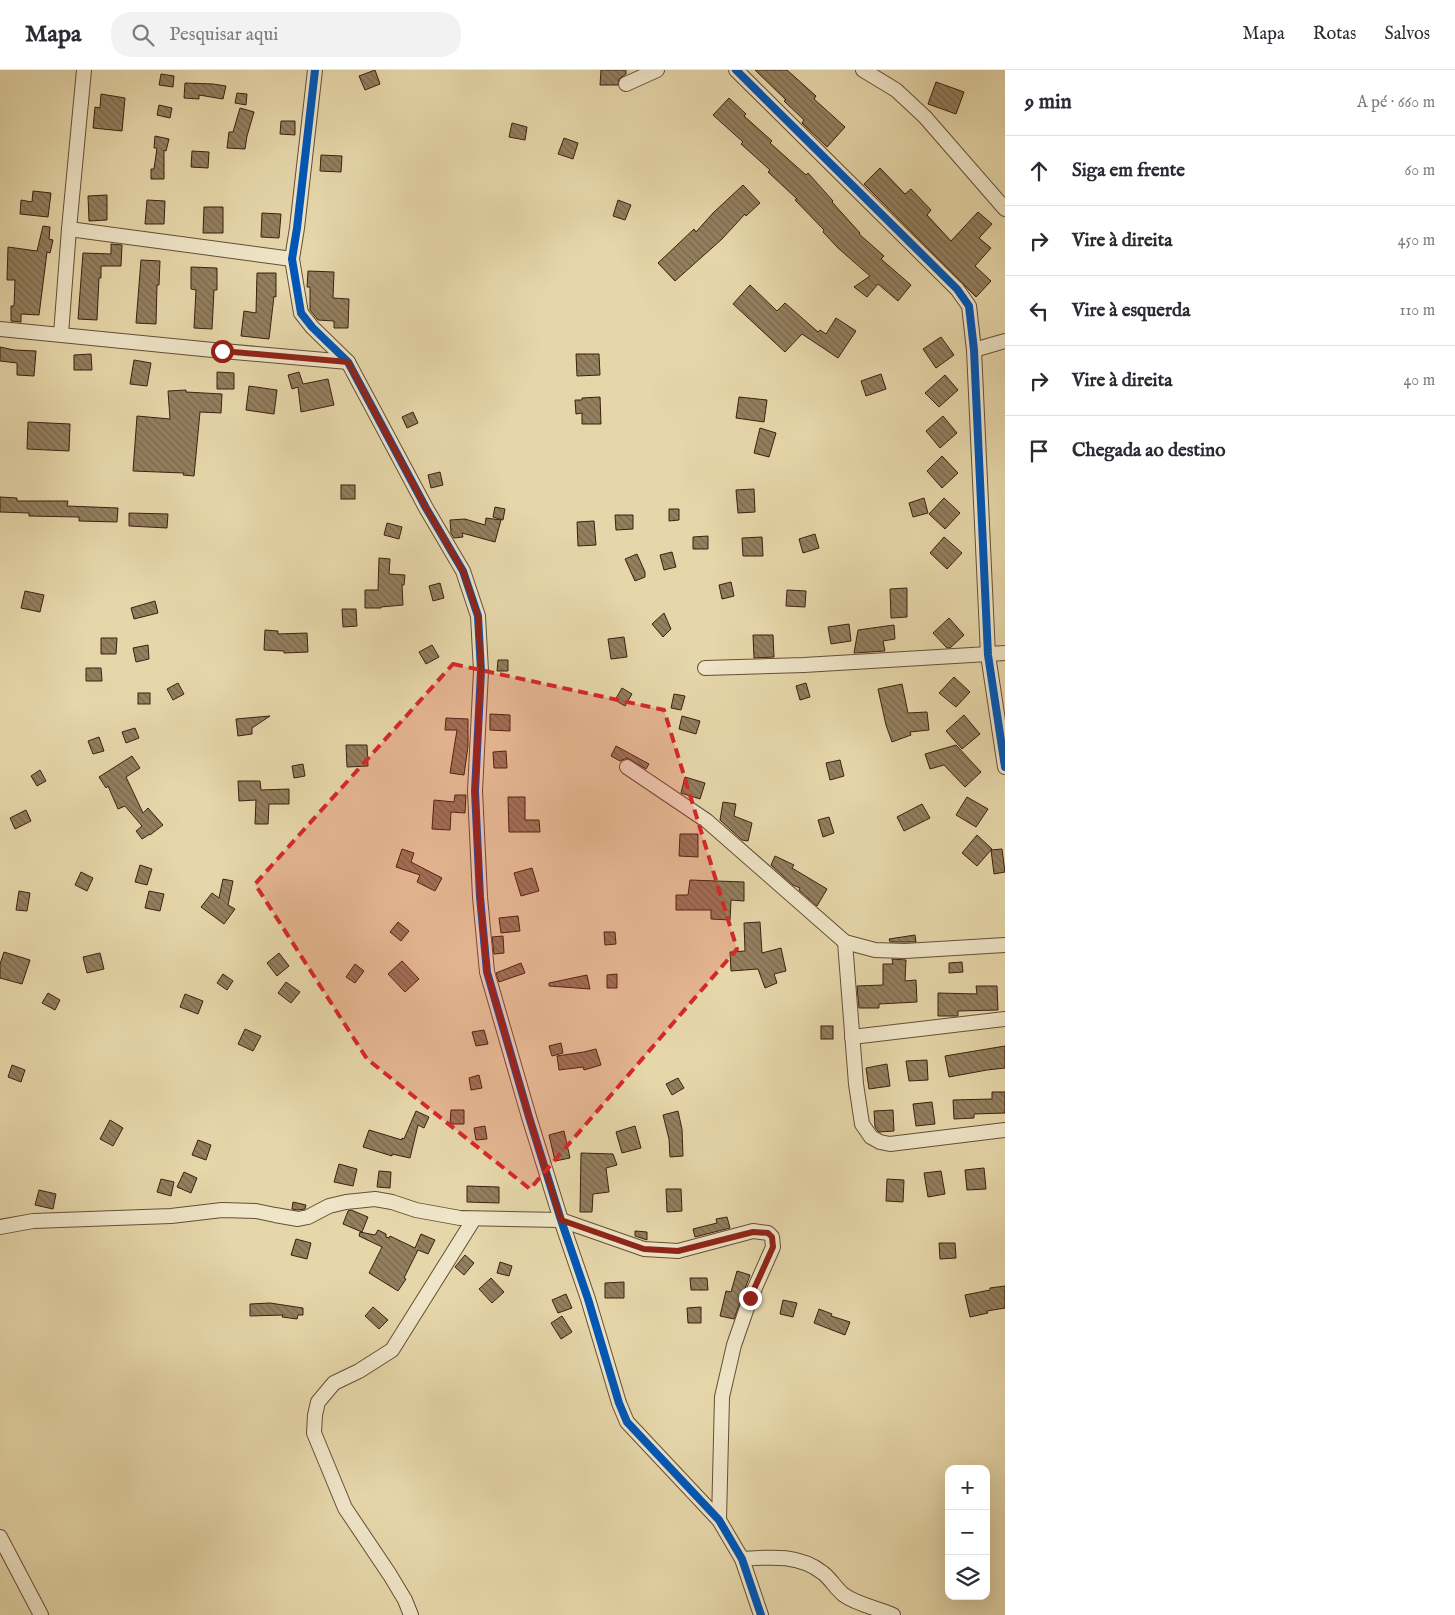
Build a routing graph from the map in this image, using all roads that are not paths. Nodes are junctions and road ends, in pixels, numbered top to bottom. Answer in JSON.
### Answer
{"nodes":[{"id":1,"x":84,"y":70,"type":"edge"},
{"id":2,"x":315,"y":70,"type":"edge"},
{"id":3,"x":657,"y":70,"type":"edge"},
{"id":4,"x":736,"y":70,"type":"edge"},
{"id":5,"x":863,"y":70,"type":"edge"},
{"id":6,"x":626,"y":84,"type":"dead end"},
{"id":7,"x":1005,"y":209,"type":"edge"},
{"id":8,"x":69,"y":229,"type":"junction"},
{"id":9,"x":292,"y":258,"type":"junction"},
{"id":10,"x":0,"y":329,"type":"edge"},
{"id":11,"x":61,"y":334,"type":"junction"},
{"id":12,"x":1005,"y":341,"type":"edge"},
{"id":13,"x":974,"y":350,"type":"junction"},
{"id":14,"x":348,"y":362,"type":"junction"},
{"id":15,"x":1005,"y":653,"type":"edge"},
{"id":16,"x":988,"y":654,"type":"junction"},
{"id":17,"x":705,"y":668,"type":"dead end"},
{"id":18,"x":626,"y":767,"type":"dead end"},
{"id":19,"x":1005,"y":767,"type":"edge"},
{"id":20,"x":845,"y":942,"type":"junction"},
{"id":21,"x":1005,"y":946,"type":"edge"},
{"id":22,"x":1005,"y":1019,"type":"edge"},
{"id":23,"x":852,"y":1037,"type":"junction"},
{"id":24,"x":1005,"y":1130,"type":"edge"},
{"id":25,"x":474,"y":1219,"type":"junction"},
{"id":26,"x":561,"y":1220,"type":"junction"},
{"id":27,"x":0,"y":1227,"type":"edge"},
{"id":28,"x":719,"y":1520,"type":"junction"},
{"id":29,"x":0,"y":1536,"type":"edge"},
{"id":30,"x":742,"y":1560,"type":"junction"},
{"id":31,"x":41,"y":1615,"type":"edge"},
{"id":32,"x":411,"y":1615,"type":"edge"},
{"id":33,"x":761,"y":1615,"type":"edge"},
{"id":34,"x":894,"y":1615,"type":"edge"}],
"edges":[{"from":1,"to":8,"type":"street"},
{"from":2,"to":9,"type":"street"},
{"from":3,"to":6,"type":"street"},
{"from":4,"to":13,"type":"street"},
{"from":5,"to":7,"type":"street"},
{"from":8,"to":9,"type":"street"},
{"from":8,"to":11,"type":"street"},
{"from":9,"to":14,"type":"street"},
{"from":10,"to":11,"type":"street"},
{"from":11,"to":14,"type":"street"},
{"from":12,"to":13,"type":"street"},
{"from":13,"to":16,"type":"street"},
{"from":14,"to":26,"type":"street"},
{"from":15,"to":16,"type":"street"},
{"from":16,"to":17,"type":"street"},
{"from":16,"to":19,"type":"street"},
{"from":18,"to":20,"type":"street"},
{"from":20,"to":21,"type":"street"},
{"from":20,"to":23,"type":"street"},
{"from":22,"to":23,"type":"street"},
{"from":23,"to":24,"type":"street"},
{"from":25,"to":26,"type":"street"},
{"from":25,"to":27,"type":"street"},
{"from":25,"to":32,"type":"street"},
{"from":26,"to":28,"type":"street"},
{"from":26,"to":28,"type":"street"},
{"from":28,"to":30,"type":"street"},
{"from":29,"to":31,"type":"street"},
{"from":30,"to":33,"type":"street"},
{"from":30,"to":34,"type":"street"}]}
